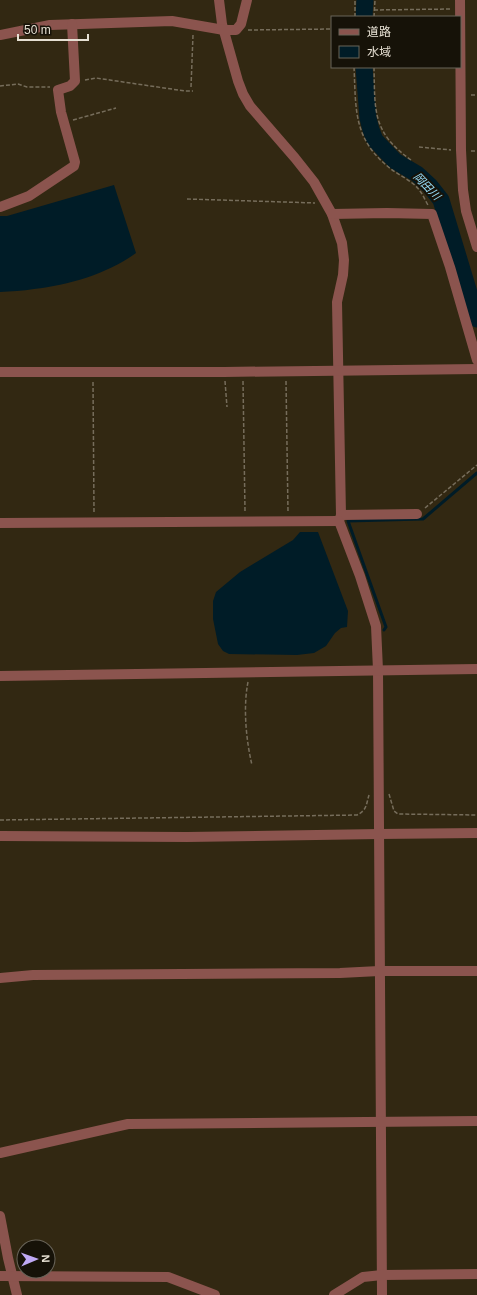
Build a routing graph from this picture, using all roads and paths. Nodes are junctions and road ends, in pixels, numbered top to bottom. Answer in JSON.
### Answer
{"nodes":[{"id":1,"x":220,"y":0,"type":"edge"},
{"id":2,"x":247,"y":0,"type":"edge"},
{"id":3,"x":355,"y":0,"type":"edge"},
{"id":4,"x":375,"y":0,"type":"edge"},
{"id":5,"x":460,"y":5,"type":"edge"},
{"id":6,"x":374,"y":10,"type":"junction"},
{"id":7,"x":355,"y":16,"type":"edge"},
{"id":8,"x":374,"y":16,"type":"edge"},
{"id":9,"x":460,"y":16,"type":"edge"},
{"id":10,"x":72,"y":24,"type":"junction"},
{"id":11,"x":195,"y":25,"type":"junction"},
{"id":12,"x":239,"y":28,"type":"junction"},
{"id":13,"x":331,"y":29,"type":"edge"},
{"id":14,"x":224,"y":30,"type":"junction"},
{"id":15,"x":0,"y":35,"type":"edge"},
{"id":16,"x":354,"y":68,"type":"edge"},
{"id":17,"x":374,"y":68,"type":"edge"},
{"id":18,"x":460,"y":68,"type":"edge"},
{"id":19,"x":75,"y":81,"type":"junction"},
{"id":20,"x":0,"y":86,"type":"edge"},
{"id":21,"x":190,"y":87,"type":"dead end"},
{"id":22,"x":58,"y":90,"type":"junction"},
{"id":23,"x":193,"y":90,"type":"dead end"},
{"id":24,"x":116,"y":108,"type":"dead end"},
{"id":25,"x":64,"y":122,"type":"junction"},
{"id":26,"x":419,"y":147,"type":"dead end"},
{"id":27,"x":461,"y":150,"type":"junction"},
{"id":28,"x":477,"y":151,"type":"edge"},
{"id":29,"x":411,"y":160,"type":"dead end"},
{"id":30,"x":187,"y":199,"type":"dead end"},
{"id":31,"x":325,"y":200,"type":"junction"},
{"id":32,"x":0,"y":207,"type":"edge"},
{"id":33,"x":332,"y":214,"type":"junction"},
{"id":34,"x":432,"y":214,"type":"junction"},
{"id":35,"x":477,"y":248,"type":"edge"},
{"id":36,"x":477,"y":360,"type":"edge"},
{"id":37,"x":477,"y":369,"type":"edge"},
{"id":38,"x":286,"y":371,"type":"junction"},
{"id":39,"x":339,"y":371,"type":"junction"},
{"id":40,"x":0,"y":372,"type":"edge"},
{"id":41,"x":93,"y":372,"type":"junction"},
{"id":42,"x":224,"y":372,"type":"junction"},
{"id":43,"x":243,"y":372,"type":"junction"},
{"id":44,"x":227,"y":407,"type":"dead end"},
{"id":45,"x":477,"y":465,"type":"edge"},
{"id":46,"x":417,"y":514,"type":"joint"},
{"id":47,"x":340,"y":518,"type":"junction"},
{"id":48,"x":245,"y":521,"type":"junction"},
{"id":49,"x":288,"y":522,"type":"junction"},
{"id":50,"x":0,"y":523,"type":"edge"},
{"id":51,"x":94,"y":523,"type":"junction"},
{"id":52,"x":477,"y":669,"type":"edge"},
{"id":53,"x":378,"y":670,"type":"junction"},
{"id":54,"x":250,"y":672,"type":"junction"},
{"id":55,"x":0,"y":676,"type":"edge"},
{"id":56,"x":252,"y":765,"type":"dead end"},
{"id":57,"x":388,"y":791,"type":"dead end"},
{"id":58,"x":369,"y":795,"type":"dead end"},
{"id":59,"x":477,"y":815,"type":"edge"},
{"id":60,"x":0,"y":820,"type":"edge"},
{"id":61,"x":477,"y":833,"type":"edge"},
{"id":62,"x":379,"y":834,"type":"junction"},
{"id":63,"x":0,"y":836,"type":"edge"},
{"id":64,"x":379,"y":971,"type":"junction"},
{"id":65,"x":477,"y":971,"type":"edge"},
{"id":66,"x":0,"y":978,"type":"edge"},
{"id":67,"x":381,"y":1121,"type":"junction"},
{"id":68,"x":477,"y":1121,"type":"edge"},
{"id":69,"x":0,"y":1153,"type":"edge"},
{"id":70,"x":0,"y":1216,"type":"edge"},
{"id":71,"x":477,"y":1274,"type":"edge"},
{"id":72,"x":382,"y":1275,"type":"junction"},
{"id":73,"x":0,"y":1276,"type":"edge"},
{"id":74,"x":13,"y":1276,"type":"junction"},
{"id":75,"x":18,"y":1295,"type":"edge"},
{"id":76,"x":215,"y":1295,"type":"edge"},
{"id":77,"x":334,"y":1295,"type":"edge"},
{"id":78,"x":382,"y":1295,"type":"edge"}],
"edges":[{"from":1,"to":14,"type":"street"},
{"from":2,"to":12,"type":"street"},
{"from":3,"to":7,"type":"path"},
{"from":4,"to":6,"type":"path"},
{"from":5,"to":6,"type":"path"},
{"from":5,"to":9,"type":"street"},
{"from":6,"to":8,"type":"path"},
{"from":10,"to":11,"type":"street"},
{"from":10,"to":15,"type":"street"},
{"from":10,"to":19,"type":"street"},
{"from":11,"to":14,"type":"street"},
{"from":11,"to":21,"type":"path"},
{"from":12,"to":13,"type":"path"},
{"from":12,"to":14,"type":"street"},
{"from":14,"to":31,"type":"street"},
{"from":16,"to":34,"type":"path"},
{"from":17,"to":29,"type":"path"},
{"from":18,"to":27,"type":"street"},
{"from":19,"to":22,"type":"street"},
{"from":19,"to":23,"type":"path"},
{"from":20,"to":22,"type":"path"},
{"from":22,"to":25,"type":"street"},
{"from":24,"to":25,"type":"path"},
{"from":25,"to":32,"type":"street"},
{"from":26,"to":27,"type":"path"},
{"from":27,"to":28,"type":"path"},
{"from":27,"to":35,"type":"street"},
{"from":30,"to":31,"type":"path"},
{"from":31,"to":33,"type":"street"},
{"from":33,"to":34,"type":"street"},
{"from":33,"to":39,"type":"street"},
{"from":34,"to":36,"type":"street"},
{"from":37,"to":39,"type":"street"},
{"from":38,"to":39,"type":"street"},
{"from":38,"to":43,"type":"street"},
{"from":38,"to":49,"type":"path"},
{"from":39,"to":47,"type":"street"},
{"from":40,"to":41,"type":"street"},
{"from":41,"to":42,"type":"street"},
{"from":41,"to":51,"type":"path"},
{"from":42,"to":43,"type":"street"},
{"from":42,"to":44,"type":"path"},
{"from":43,"to":48,"type":"path"},
{"from":45,"to":46,"type":"path"},
{"from":46,"to":47,"type":"street"},
{"from":47,"to":49,"type":"street"},
{"from":47,"to":53,"type":"street"},
{"from":48,"to":49,"type":"street"},
{"from":48,"to":51,"type":"street"},
{"from":50,"to":51,"type":"street"},
{"from":52,"to":53,"type":"street"},
{"from":53,"to":54,"type":"street"},
{"from":53,"to":62,"type":"street"},
{"from":54,"to":55,"type":"street"},
{"from":54,"to":56,"type":"path"},
{"from":57,"to":59,"type":"path"},
{"from":58,"to":60,"type":"path"},
{"from":61,"to":62,"type":"street"},
{"from":62,"to":63,"type":"street"},
{"from":62,"to":64,"type":"street"},
{"from":64,"to":65,"type":"street"},
{"from":64,"to":66,"type":"street"},
{"from":64,"to":67,"type":"street"},
{"from":67,"to":68,"type":"street"},
{"from":67,"to":69,"type":"street"},
{"from":67,"to":72,"type":"street"},
{"from":70,"to":74,"type":"street"},
{"from":71,"to":72,"type":"street"},
{"from":72,"to":77,"type":"street"},
{"from":72,"to":78,"type":"street"},
{"from":73,"to":74,"type":"street"},
{"from":74,"to":75,"type":"street"},
{"from":74,"to":76,"type":"street"}]}
